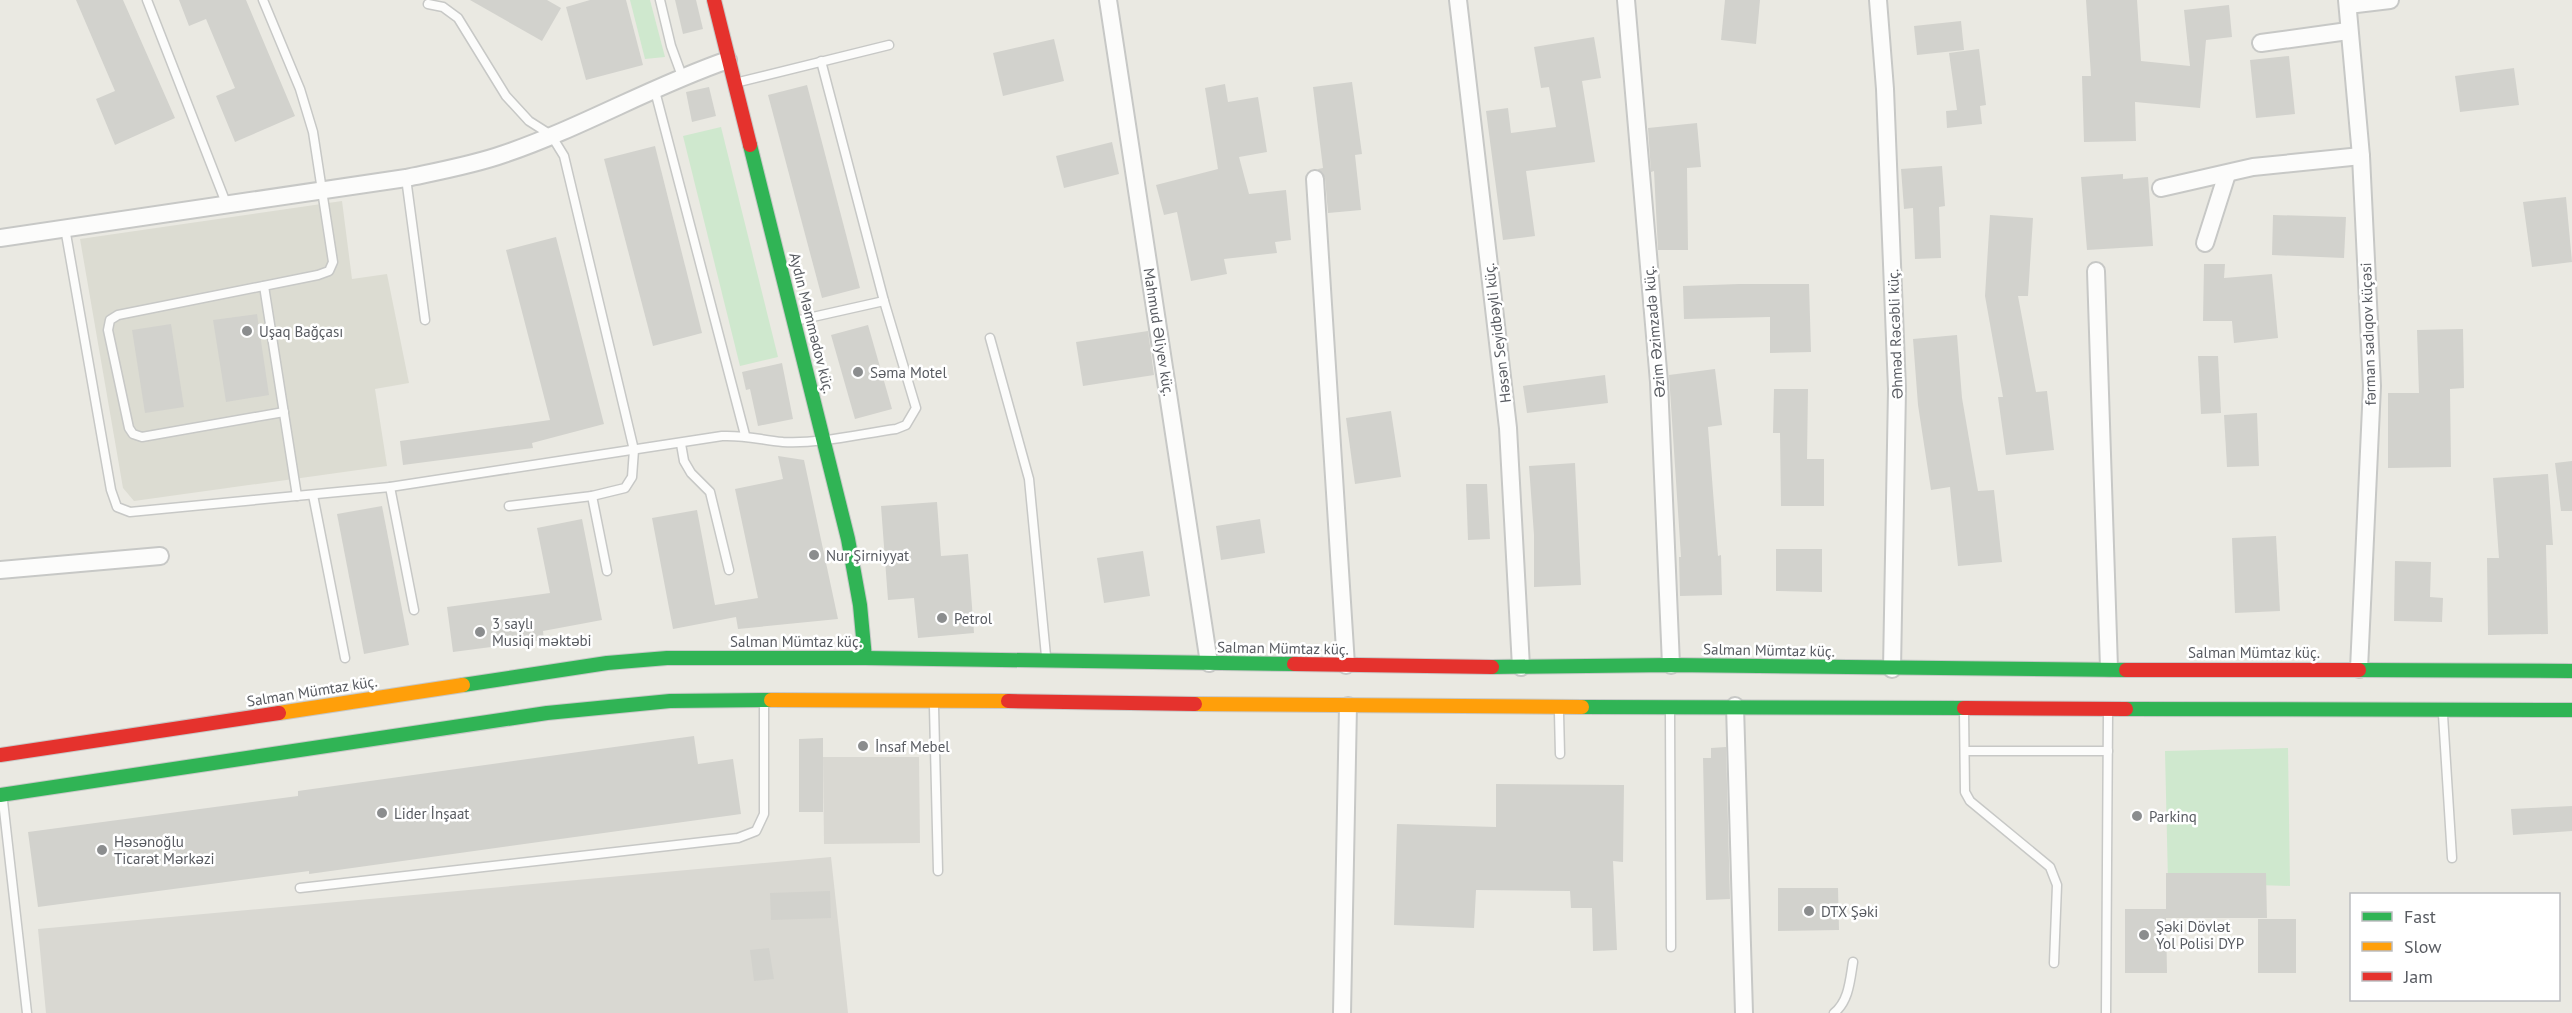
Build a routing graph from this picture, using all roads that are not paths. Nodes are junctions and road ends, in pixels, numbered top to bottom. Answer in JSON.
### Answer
{"nodes":[{"id":1,"x":147,"y":0,"type":"edge"},
{"id":2,"x":263,"y":0,"type":"edge"},
{"id":3,"x":660,"y":0,"type":"edge"},
{"id":4,"x":714,"y":0,"type":"edge"},
{"id":5,"x":1108,"y":0,"type":"edge"},
{"id":6,"x":1458,"y":0,"type":"edge"},
{"id":7,"x":1626,"y":0,"type":"edge"},
{"id":8,"x":1878,"y":0,"type":"edge"},
{"id":9,"x":2390,"y":0,"type":"edge"},
{"id":10,"x":2347,"y":3,"type":"edge"},
{"id":11,"x":428,"y":4,"type":"dead end"},
{"id":12,"x":2348,"y":31,"type":"junction"},
{"id":13,"x":2261,"y":43,"type":"dead end"},
{"id":14,"x":889,"y":45,"type":"dead end"},
{"id":15,"x":728,"y":60,"type":"junction"},
{"id":16,"x":821,"y":61,"type":"junction"},
{"id":17,"x":682,"y":76,"type":"junction"},
{"id":18,"x":735,"y":83,"type":"junction"},
{"id":19,"x":655,"y":91,"type":"junction"},
{"id":20,"x":551,"y":135,"type":"junction"},
{"id":21,"x":2361,"y":156,"type":"junction"},
{"id":22,"x":2227,"y":174,"type":"junction"},
{"id":23,"x":406,"y":178,"type":"junction"},
{"id":24,"x":1315,"y":179,"type":"dead end"},
{"id":25,"x":2161,"y":188,"type":"dead end"},
{"id":26,"x":323,"y":189,"type":"junction"},
{"id":27,"x":226,"y":203,"type":"junction"},
{"id":28,"x":65,"y":228,"type":"junction"},
{"id":29,"x":0,"y":238,"type":"edge"},
{"id":30,"x":2205,"y":243,"type":"dead end"},
{"id":31,"x":2096,"y":271,"type":"dead end"},
{"id":32,"x":264,"y":286,"type":"junction"},
{"id":33,"x":884,"y":301,"type":"junction"},
{"id":34,"x":425,"y":320,"type":"dead end"},
{"id":35,"x":795,"y":321,"type":"junction"},
{"id":36,"x":990,"y":338,"type":"dead end"},
{"id":37,"x":284,"y":412,"type":"junction"},
{"id":38,"x":745,"y":435,"type":"junction"},
{"id":39,"x":825,"y":439,"type":"junction"},
{"id":40,"x":681,"y":444,"type":"junction"},
{"id":41,"x":634,"y":450,"type":"junction"},
{"id":42,"x":390,"y":487,"type":"junction"},
{"id":43,"x":313,"y":495,"type":"junction"},
{"id":44,"x":297,"y":496,"type":"junction"},
{"id":45,"x":592,"y":496,"type":"junction"},
{"id":46,"x":509,"y":506,"type":"dead end"},
{"id":47,"x":160,"y":556,"type":"dead end"},
{"id":48,"x":0,"y":570,"type":"edge"},
{"id":49,"x":729,"y":570,"type":"dead end"},
{"id":50,"x":608,"y":571,"type":"dead end"},
{"id":51,"x":414,"y":610,"type":"dead end"},
{"id":52,"x":345,"y":658,"type":"dead end"},
{"id":53,"x":865,"y":663,"type":"junction"},
{"id":54,"x":1209,"y":663,"type":"junction"},
{"id":55,"x":1055,"y":664,"type":"junction"},
{"id":56,"x":1671,"y":665,"type":"junction"},
{"id":57,"x":1521,"y":667,"type":"junction"},
{"id":58,"x":2109,"y":668,"type":"junction"},
{"id":59,"x":1892,"y":669,"type":"junction"},
{"id":60,"x":2359,"y":669,"type":"junction"},
{"id":61,"x":1346,"y":670,"type":"junction"},
{"id":62,"x":2572,"y":671,"type":"edge"},
{"id":63,"x":2108,"y":697,"type":"junction"},
{"id":64,"x":764,"y":699,"type":"junction"},
{"id":65,"x":934,"y":700,"type":"junction"},
{"id":66,"x":1347,"y":701,"type":"junction"},
{"id":67,"x":1558,"y":705,"type":"junction"},
{"id":68,"x":1670,"y":706,"type":"junction"},
{"id":69,"x":1735,"y":706,"type":"junction"},
{"id":70,"x":1964,"y":707,"type":"junction"},
{"id":71,"x":2443,"y":710,"type":"junction"},
{"id":72,"x":2572,"y":710,"type":"edge"},
{"id":73,"x":2108,"y":751,"type":"junction"},
{"id":74,"x":1965,"y":752,"type":"junction"},
{"id":75,"x":1560,"y":754,"type":"dead end"},
{"id":76,"x":0,"y":755,"type":"edge"},
{"id":77,"x":0,"y":780,"type":"edge"},
{"id":78,"x":1,"y":795,"type":"edge"},
{"id":79,"x":2452,"y":858,"type":"dead end"},
{"id":80,"x":938,"y":871,"type":"dead end"},
{"id":81,"x":300,"y":888,"type":"dead end"},
{"id":82,"x":1671,"y":946,"type":"dead end"},
{"id":83,"x":1853,"y":962,"type":"dead end"},
{"id":84,"x":2054,"y":963,"type":"dead end"},
{"id":85,"x":27,"y":1013,"type":"edge"},
{"id":86,"x":1342,"y":1013,"type":"edge"},
{"id":87,"x":1744,"y":1013,"type":"edge"},
{"id":88,"x":1834,"y":1013,"type":"edge"},
{"id":89,"x":2106,"y":1013,"type":"edge"}],
"edges":[{"from":1,"to":27,"type":"lane"},
{"from":2,"to":26,"type":"lane"},
{"from":3,"to":17,"type":"lane"},
{"from":4,"to":15,"type":"main road","name":"Aydın Məmmədov küç."},
{"from":5,"to":54,"type":"street","name":"Mahmud Əliyev küç."},
{"from":6,"to":57,"type":"street","name":"Həsən Seyidbəyli küç."},
{"from":7,"to":56,"type":"street","name":"Əzim Əzimzadə küç."},
{"from":8,"to":59,"type":"street","name":"Əhməd Rəcəbli küç."},
{"from":9,"to":10,"type":"street"},
{"from":10,"to":12,"type":"street","name":"fərman sadıqov küçəsi"},
{"from":11,"to":20,"type":"lane"},
{"from":12,"to":13,"type":"street"},
{"from":12,"to":21,"type":"street","name":"fərman sadıqov küçəsi"},
{"from":14,"to":16,"type":"lane"},
{"from":15,"to":17,"type":"street"},
{"from":15,"to":18,"type":"main road","name":"Aydın Məmmədov küç."},
{"from":16,"to":18,"type":"lane"},
{"from":16,"to":33,"type":"lane"},
{"from":17,"to":19,"type":"street"},
{"from":18,"to":35,"type":"main road","name":"Aydın Məmmədov küç."},
{"from":19,"to":20,"type":"street"},
{"from":19,"to":38,"type":"lane"},
{"from":20,"to":23,"type":"street"},
{"from":20,"to":41,"type":"lane"},
{"from":21,"to":22,"type":"street"},
{"from":21,"to":60,"type":"street","name":"fərman sadıqov küçəsi"},
{"from":22,"to":25,"type":"street"},
{"from":22,"to":30,"type":"street"},
{"from":23,"to":26,"type":"street"},
{"from":23,"to":34,"type":"lane"},
{"from":24,"to":61,"type":"street"},
{"from":26,"to":27,"type":"street"},
{"from":26,"to":32,"type":"lane"},
{"from":27,"to":28,"type":"street"},
{"from":28,"to":29,"type":"street"},
{"from":28,"to":44,"type":"lane"},
{"from":31,"to":58,"type":"street"},
{"from":32,"to":37,"type":"lane"},
{"from":32,"to":37,"type":"lane"},
{"from":33,"to":35,"type":"lane"},
{"from":33,"to":39,"type":"lane"},
{"from":35,"to":39,"type":"main road","name":"Aydın Məmmədov küç."},
{"from":36,"to":55,"type":"lane"},
{"from":37,"to":44,"type":"lane"},
{"from":38,"to":39,"type":"lane"},
{"from":38,"to":40,"type":"lane"},
{"from":39,"to":53,"type":"main road","name":"Aydın Məmmədov küç."},
{"from":40,"to":41,"type":"lane"},
{"from":40,"to":49,"type":"lane"},
{"from":41,"to":42,"type":"lane"},
{"from":41,"to":45,"type":"lane"},
{"from":42,"to":43,"type":"lane"},
{"from":42,"to":51,"type":"lane"},
{"from":43,"to":44,"type":"lane"},
{"from":43,"to":52,"type":"lane"},
{"from":45,"to":46,"type":"lane"},
{"from":45,"to":50,"type":"lane"},
{"from":47,"to":48,"type":"street"},
{"from":53,"to":55,"type":"main road","name":"Salman Mümtaz küç."},
{"from":53,"to":76,"type":"main road","name":"Salman Mümtaz küç."},
{"from":54,"to":55,"type":"main road","name":"Salman Mümtaz küç."},
{"from":54,"to":61,"type":"main road","name":"Salman Mümtaz küç."},
{"from":56,"to":57,"type":"main road","name":"Salman Mümtaz küç."},
{"from":56,"to":59,"type":"main road","name":"Salman Mümtaz küç."},
{"from":57,"to":61,"type":"main road","name":"Salman Mümtaz küç."},
{"from":58,"to":59,"type":"main road","name":"Salman Mümtaz küç."},
{"from":58,"to":60,"type":"main road","name":"Salman Mümtaz küç."},
{"from":58,"to":63,"type":"main road"},
{"from":60,"to":62,"type":"main road","name":"Salman Mümtaz küç."},
{"from":63,"to":70,"type":"main road"},
{"from":63,"to":71,"type":"main road"},
{"from":63,"to":73,"type":"lane"},
{"from":64,"to":65,"type":"main road"},
{"from":64,"to":78,"type":"main road"},
{"from":64,"to":81,"type":"lane"},
{"from":65,"to":66,"type":"main road"},
{"from":65,"to":80,"type":"lane"},
{"from":66,"to":67,"type":"main road"},
{"from":66,"to":86,"type":"street"},
{"from":67,"to":68,"type":"main road"},
{"from":67,"to":75,"type":"lane"},
{"from":68,"to":69,"type":"main road"},
{"from":68,"to":82,"type":"lane"},
{"from":69,"to":70,"type":"main road"},
{"from":69,"to":87,"type":"street"},
{"from":70,"to":74,"type":"lane"},
{"from":71,"to":72,"type":"main road"},
{"from":71,"to":79,"type":"lane"},
{"from":73,"to":74,"type":"lane"},
{"from":73,"to":89,"type":"lane"},
{"from":74,"to":84,"type":"lane"},
{"from":77,"to":78,"type":"main road"},
{"from":78,"to":85,"type":"lane"},
{"from":83,"to":88,"type":"lane"}]}
